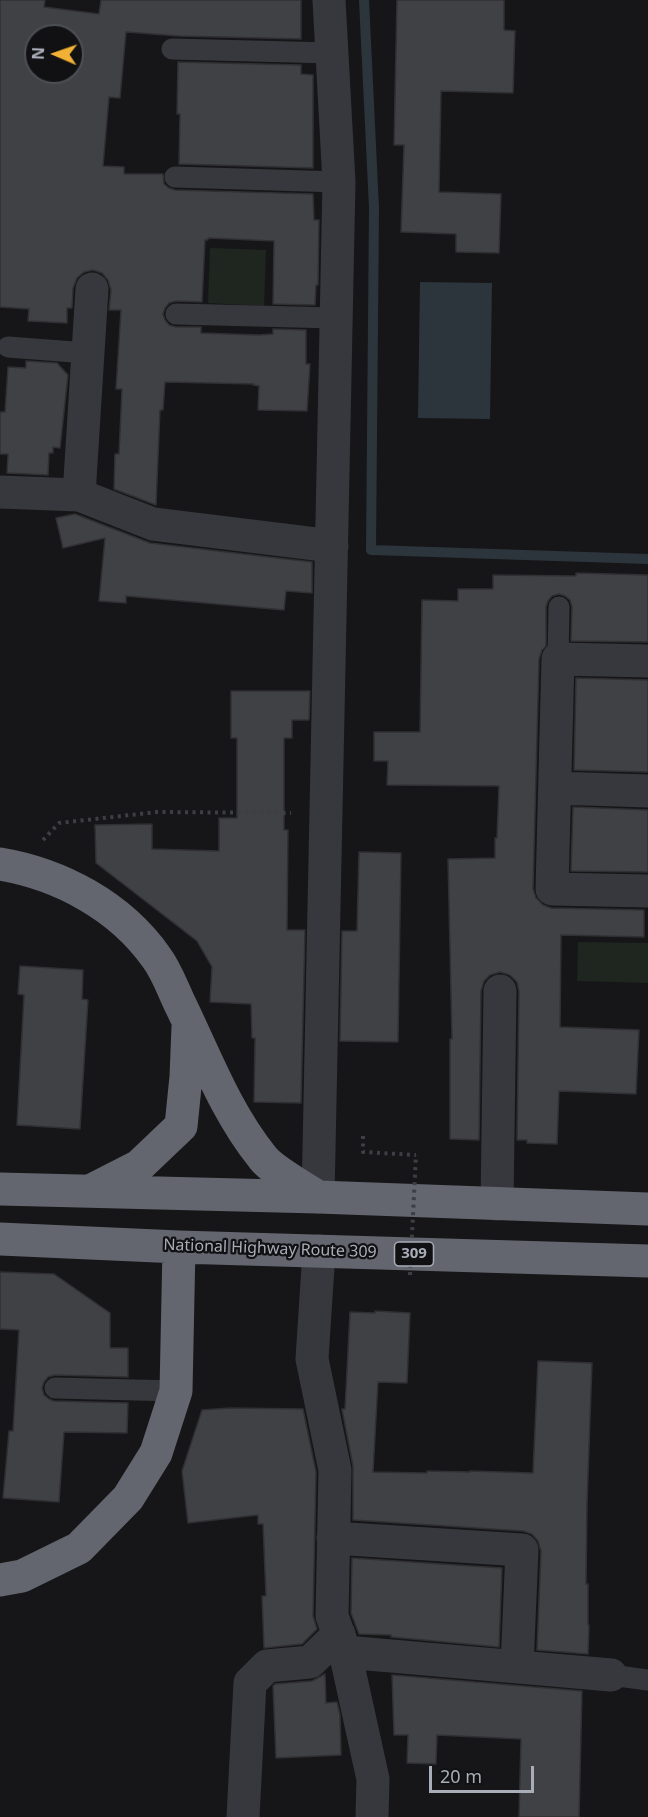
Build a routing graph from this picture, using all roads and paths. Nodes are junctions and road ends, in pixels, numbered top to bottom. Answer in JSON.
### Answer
{"nodes":[{"id":1,"x":328,"y":0,"type":"edge"},
{"id":2,"x":172,"y":49,"type":"dead end"},
{"id":3,"x":332,"y":53,"type":"junction"},
{"id":4,"x":175,"y":177,"type":"dead end"},
{"id":5,"x":339,"y":182,"type":"junction"},
{"id":6,"x":92,"y":289,"type":"dead end"},
{"id":7,"x":176,"y":315,"type":"dead end"},
{"id":8,"x":335,"y":318,"type":"junction"},
{"id":9,"x":8,"y":347,"type":"dead end"},
{"id":10,"x":87,"y":353,"type":"junction"},
{"id":11,"x":0,"y":492,"type":"edge"},
{"id":12,"x":79,"y":495,"type":"junction"},
{"id":13,"x":332,"y":546,"type":"junction"},
{"id":14,"x":559,"y":607,"type":"dead end"},
{"id":15,"x":558,"y":659,"type":"junction"},
{"id":16,"x":648,"y":661,"type":"edge"},
{"id":17,"x":555,"y":788,"type":"junction"},
{"id":18,"x":648,"y":791,"type":"edge"},
{"id":19,"x":327,"y":813,"type":"junction"},
{"id":20,"x":9,"y":866,"type":"edge"},
{"id":21,"x":648,"y":891,"type":"edge"},
{"id":22,"x":500,"y":991,"type":"dead end"},
{"id":23,"x":188,"y":1020,"type":"junction"},
{"id":24,"x":363,"y":1136,"type":"dead end"},
{"id":25,"x":0,"y":1189,"type":"edge"},
{"id":26,"x":88,"y":1192,"type":"junction"},
{"id":27,"x":318,"y":1197,"type":"junction"},
{"id":28,"x":497,"y":1204,"type":"junction"},
{"id":29,"x":648,"y":1209,"type":"edge"},
{"id":30,"x":0,"y":1239,"type":"edge"},
{"id":31,"x":179,"y":1246,"type":"junction"},
{"id":32,"x":319,"y":1251,"type":"junction"},
{"id":33,"x":648,"y":1261,"type":"edge"},
{"id":34,"x":410,"y":1275,"type":"dead end"},
{"id":35,"x":55,"y":1388,"type":"dead end"},
{"id":36,"x":176,"y":1391,"type":"junction"},
{"id":37,"x":333,"y":1538,"type":"junction"},
{"id":38,"x":0,"y":1580,"type":"edge"},
{"id":39,"x":342,"y":1643,"type":"junction"},
{"id":40,"x":517,"y":1666,"type":"junction"},
{"id":41,"x":611,"y":1675,"type":"joint"},
{"id":42,"x":648,"y":1680,"type":"edge"},
{"id":43,"x":243,"y":1817,"type":"edge"},
{"id":44,"x":372,"y":1817,"type":"edge"}],
"edges":[{"from":1,"to":3,"type":"street"},
{"from":2,"to":3,"type":"lane"},
{"from":3,"to":5,"type":"street"},
{"from":4,"to":5,"type":"lane"},
{"from":5,"to":8,"type":"street"},
{"from":6,"to":10,"type":"street"},
{"from":7,"to":8,"type":"lane"},
{"from":8,"to":13,"type":"street"},
{"from":9,"to":10,"type":"lane"},
{"from":10,"to":12,"type":"street"},
{"from":11,"to":12,"type":"street"},
{"from":12,"to":13,"type":"street"},
{"from":13,"to":19,"type":"street"},
{"from":14,"to":15,"type":"lane"},
{"from":15,"to":16,"type":"street"},
{"from":15,"to":17,"type":"street"},
{"from":17,"to":18,"type":"street"},
{"from":17,"to":21,"type":"street"},
{"from":19,"to":20,"type":"path"},
{"from":19,"to":27,"type":"street"},
{"from":20,"to":23,"type":"highway"},
{"from":22,"to":28,"type":"street"},
{"from":23,"to":26,"type":"highway"},
{"from":23,"to":27,"type":"highway"},
{"from":24,"to":34,"type":"path","bridge":true},
{"from":25,"to":26,"type":"highway"},
{"from":26,"to":27,"type":"highway"},
{"from":27,"to":28,"type":"highway"},
{"from":28,"to":29,"type":"highway"},
{"from":30,"to":31,"type":"highway","name":"National Highway Route 309","number":"309"},
{"from":31,"to":32,"type":"highway","name":"National Highway Route 309","number":"309"},
{"from":31,"to":36,"type":"highway"},
{"from":32,"to":33,"type":"highway","name":"National Highway Route 309","number":"309"},
{"from":32,"to":37,"type":"street"},
{"from":35,"to":36,"type":"lane"},
{"from":36,"to":38,"type":"highway"},
{"from":37,"to":39,"type":"street"},
{"from":37,"to":40,"type":"street"},
{"from":39,"to":40,"type":"street"},
{"from":39,"to":43,"type":"street"},
{"from":39,"to":44,"type":"street"},
{"from":40,"to":41,"type":"street"},
{"from":41,"to":42,"type":"lane"}]}
